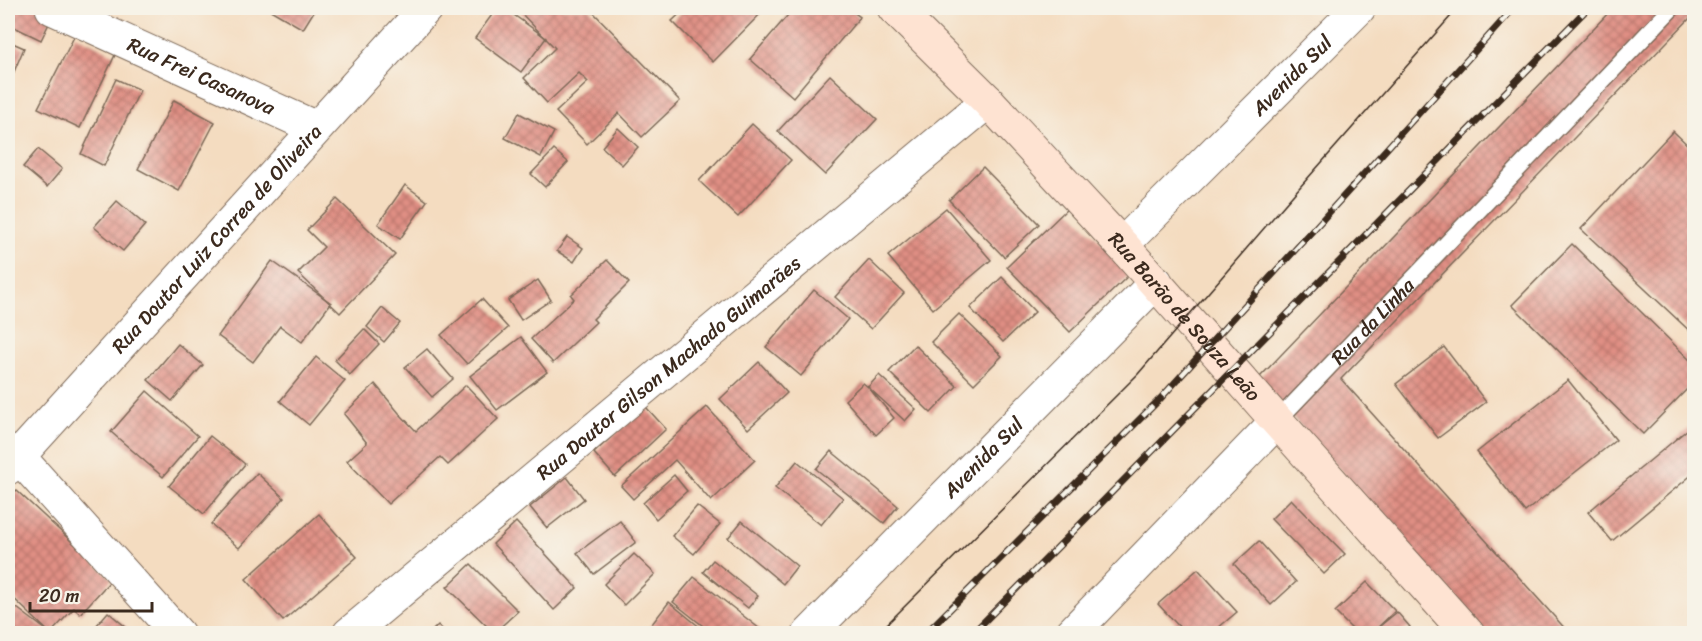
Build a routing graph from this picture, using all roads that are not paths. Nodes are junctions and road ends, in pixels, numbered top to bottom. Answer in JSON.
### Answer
{"nodes":[{"id":1,"x":52,"y":8,"type":"edge"},
{"id":2,"x":426,"y":8,"type":"edge"},
{"id":3,"x":894,"y":8,"type":"edge"},
{"id":4,"x":1359,"y":8,"type":"edge"},
{"id":5,"x":1672,"y":8,"type":"edge"},
{"id":6,"x":988,"y":102,"type":"junction"},
{"id":7,"x":316,"y":128,"type":"junction"},
{"id":8,"x":1122,"y":245,"type":"junction"},
{"id":9,"x":1156,"y":282,"type":"junction"},
{"id":10,"x":1277,"y":421,"type":"junction"},
{"id":11,"x":11,"y":458,"type":"edge"},
{"id":12,"x":178,"y":633,"type":"edge"},
{"id":13,"x":348,"y":633,"type":"edge"},
{"id":14,"x":809,"y":633,"type":"edge"},
{"id":15,"x":1071,"y":633,"type":"edge"},
{"id":16,"x":1468,"y":633,"type":"edge"}],
"edges":[{"from":1,"to":7,"type":"street","name":"Rua Frei Casanova"},
{"from":2,"to":7,"type":"street","name":"Rua Doutor Luiz Correa de Oliveira"},
{"from":3,"to":6,"type":"main road","name":"Rua Barão de Souza Leão"},
{"from":4,"to":8,"type":"street","name":"Avenida Sul"},
{"from":5,"to":10,"type":"lane","name":"Rua da Linha"},
{"from":6,"to":8,"type":"main road","name":"Rua Barão de Souza Leão"},
{"from":6,"to":13,"type":"street","name":"Rua Doutor Gilson Machado Guimarães"},
{"from":7,"to":11,"type":"street","name":"Rua Doutor Luiz Correa de Oliveira"},
{"from":8,"to":9,"type":"main road","name":"Rua Barão de Souza Leão"},
{"from":9,"to":10,"type":"main road","name":"Rua Barão de Souza Leão"},
{"from":9,"to":14,"type":"street","name":"Avenida Sul"},
{"from":10,"to":15,"type":"street","name":"Rua da Linha"},
{"from":10,"to":16,"type":"main road","name":"Rua Barão de Souza Leão"},
{"from":11,"to":12,"type":"street"}]}
